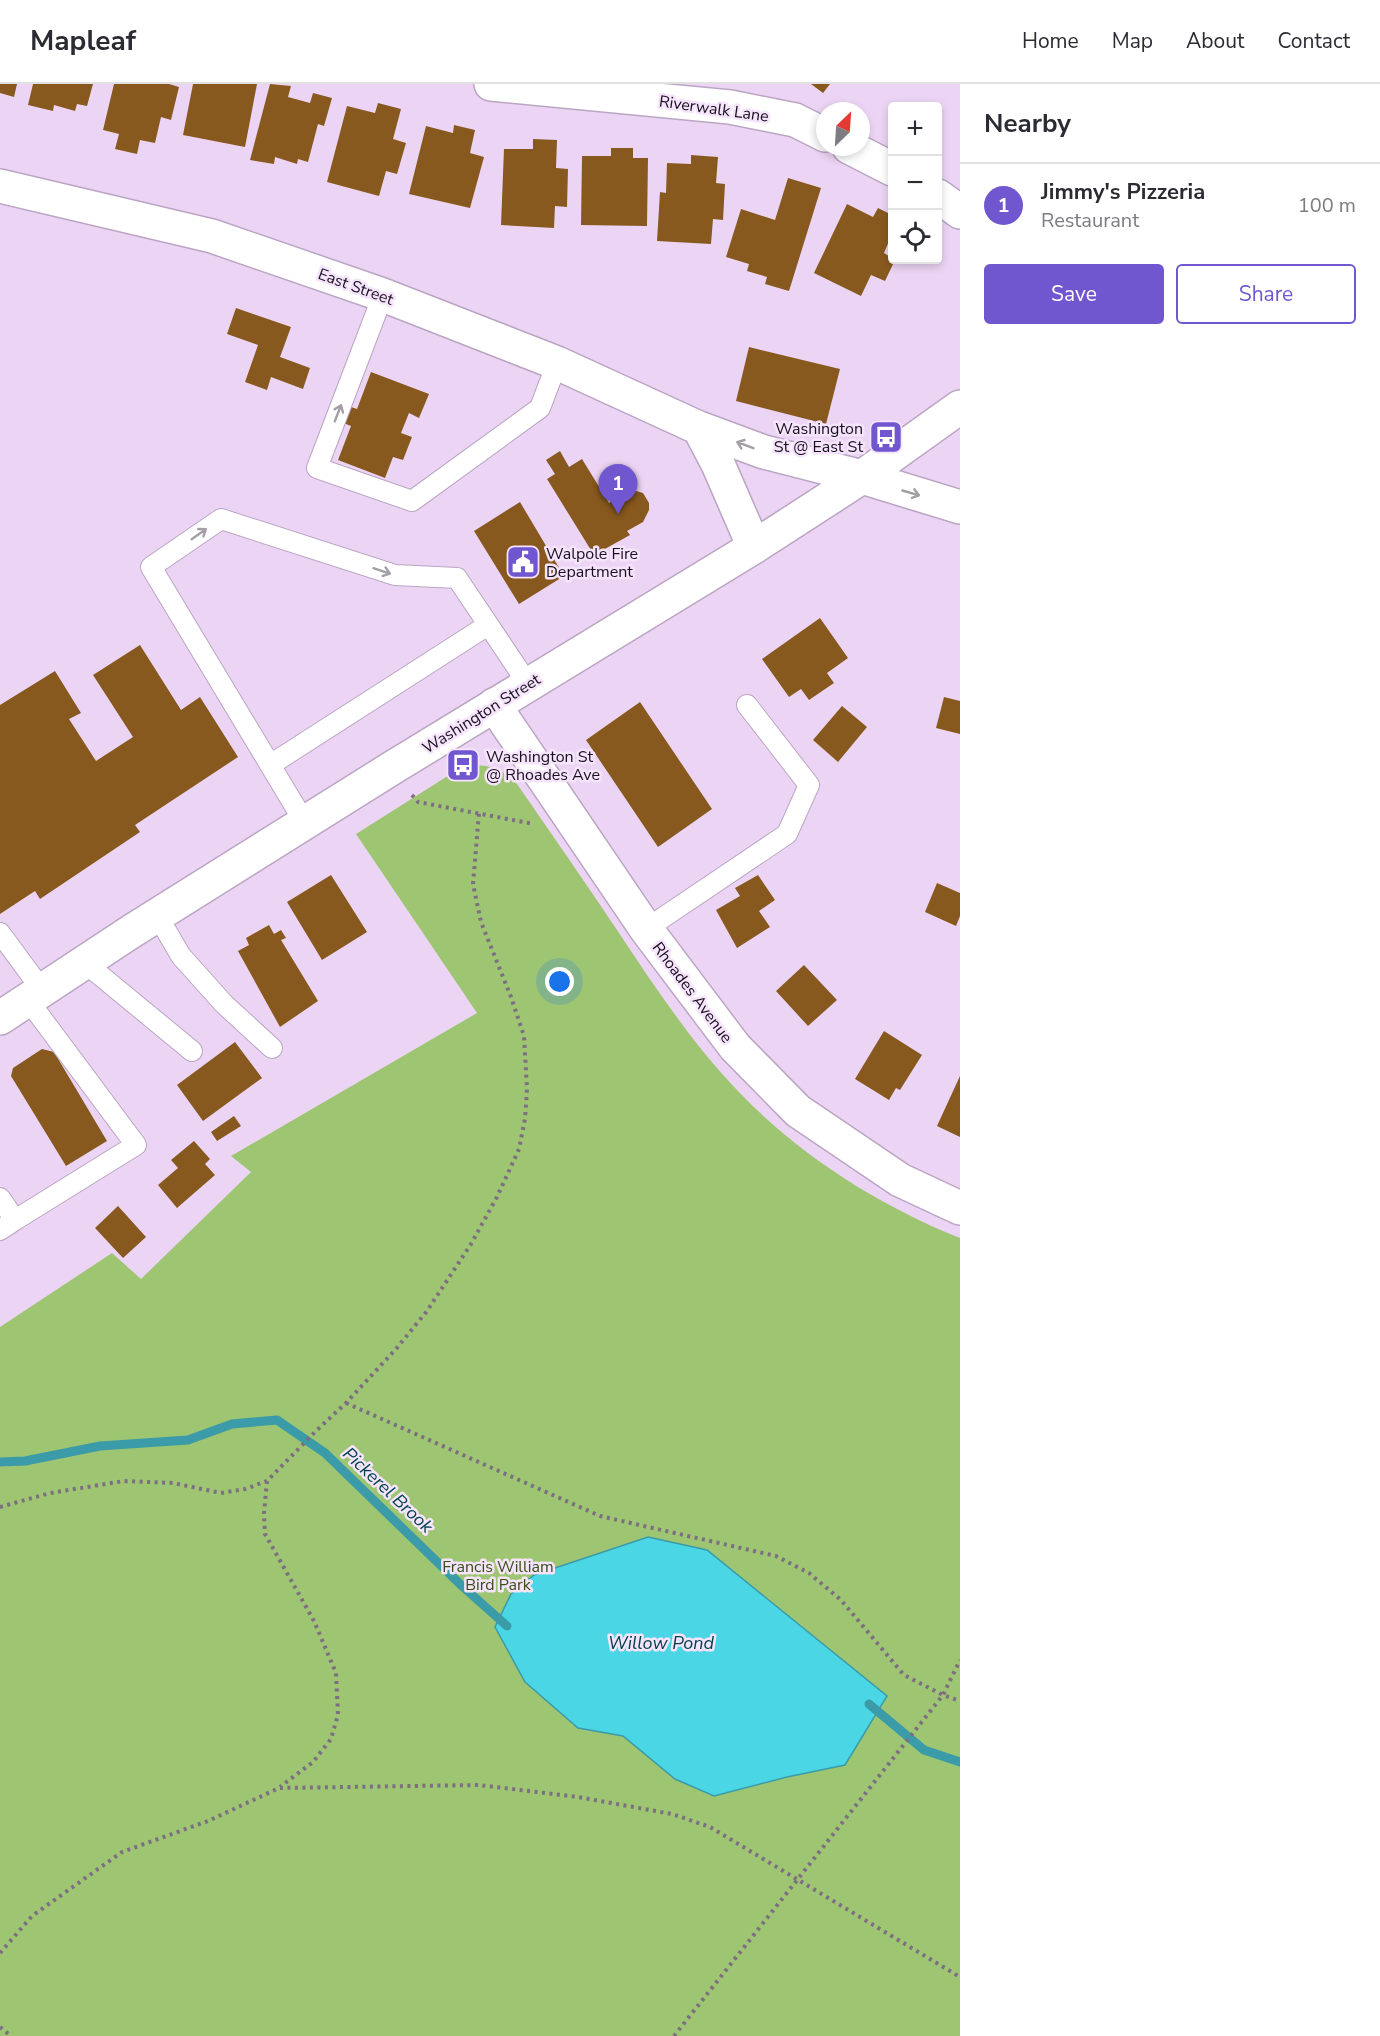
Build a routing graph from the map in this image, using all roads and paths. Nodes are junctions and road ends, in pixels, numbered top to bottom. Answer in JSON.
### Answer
{"nodes":[{"id":1,"x":491,"y":84,"type":"edge"},
{"id":2,"x":816,"y":130,"type":"edge"},
{"id":3,"x":867,"y":156,"type":"edge"},
{"id":4,"x":888,"y":167,"type":"edge"},
{"id":5,"x":0,"y":186,"type":"edge"},
{"id":6,"x":942,"y":199,"type":"edge"},
{"id":7,"x":960,"y":212,"type":"edge"},
{"id":8,"x":383,"y":295,"type":"junction"},
{"id":9,"x":557,"y":363,"type":"junction"},
{"id":10,"x":960,"y":407,"type":"edge"},
{"id":11,"x":699,"y":428,"type":"junction"},
{"id":12,"x":862,"y":477,"type":"junction"},
{"id":13,"x":960,"y":507,"type":"edge"},
{"id":14,"x":754,"y":547,"type":"junction"},
{"id":15,"x":488,"y":625,"type":"junction"},
{"id":16,"x":528,"y":684,"type":"junction"},
{"id":17,"x":494,"y":705,"type":"junction"},
{"id":18,"x":747,"y":705,"type":"dead end"},
{"id":19,"x":270,"y":765,"type":"junction"},
{"id":20,"x":411,"y":794,"type":"dead end"},
{"id":21,"x":479,"y":813,"type":"junction"},
{"id":22,"x":305,"y":823,"type":"junction"},
{"id":23,"x":540,"y":825,"type":"dead end"},
{"id":24,"x":157,"y":915,"type":"junction"},
{"id":25,"x":646,"y":929,"type":"junction"},
{"id":26,"x":0,"y":933,"type":"edge"},
{"id":27,"x":84,"y":962,"type":"junction"},
{"id":28,"x":35,"y":995,"type":"junction"},
{"id":29,"x":0,"y":1018,"type":"edge"},
{"id":30,"x":272,"y":1048,"type":"dead end"},
{"id":31,"x":192,"y":1051,"type":"dead end"},
{"id":32,"x":0,"y":1198,"type":"edge"},
{"id":33,"x":960,"y":1208,"type":"edge"},
{"id":34,"x":8,"y":1225,"type":"edge"},
{"id":35,"x":346,"y":1403,"type":"junction"},
{"id":36,"x":267,"y":1481,"type":"junction"},
{"id":37,"x":0,"y":1507,"type":"edge"},
{"id":38,"x":960,"y":1660,"type":"edge"},
{"id":39,"x":943,"y":1695,"type":"junction"},
{"id":40,"x":960,"y":1701,"type":"edge"},
{"id":41,"x":279,"y":1788,"type":"junction"},
{"id":42,"x":797,"y":1880,"type":"junction"},
{"id":43,"x":0,"y":1953,"type":"edge"},
{"id":44,"x":960,"y":1977,"type":"edge"},
{"id":45,"x":0,"y":2026,"type":"edge"},
{"id":46,"x":11,"y":2036,"type":"edge"},
{"id":47,"x":674,"y":2036,"type":"edge"}],
"edges":[{"from":1,"to":2,"type":"street","name":"Riverwalk Lane"},
{"from":3,"to":4,"type":"street"},
{"from":5,"to":8,"type":"street","name":"East Street"},
{"from":6,"to":7,"type":"street"},
{"from":8,"to":9,"type":"street","name":"East Street"},
{"from":9,"to":8,"type":"lane","one_way":true},
{"from":9,"to":11,"type":"street","name":"East Street"},
{"from":10,"to":12,"type":"street","name":"Washington Street"},
{"from":12,"to":11,"type":"street","name":"East Street","one_way":true},
{"from":11,"to":14,"type":"street"},
{"from":12,"to":13,"type":"street","name":"East Street","one_way":true},
{"from":12,"to":14,"type":"street","name":"Washington Street"},
{"from":14,"to":16,"type":"street","name":"Washington Street"},
{"from":15,"to":16,"type":"lane"},
{"from":15,"to":19,"type":"lane"},
{"from":19,"to":15,"type":"lane","one_way":true},
{"from":16,"to":17,"type":"street","name":"Washington Street"},
{"from":17,"to":22,"type":"street","name":"Washington Street"},
{"from":17,"to":25,"type":"street","name":"Rhoades Avenue"},
{"from":18,"to":25,"type":"lane"},
{"from":19,"to":22,"type":"lane"},
{"from":20,"to":21,"type":"path"},
{"from":21,"to":23,"type":"path"},
{"from":21,"to":35,"type":"path"},
{"from":22,"to":24,"type":"street","name":"Washington Street"},
{"from":24,"to":27,"type":"street","name":"Washington Street"},
{"from":24,"to":30,"type":"lane"},
{"from":25,"to":33,"type":"street","name":"Rhoades Avenue"},
{"from":26,"to":28,"type":"lane"},
{"from":27,"to":28,"type":"street","name":"Washington Street"},
{"from":27,"to":31,"type":"lane"},
{"from":28,"to":29,"type":"street","name":"Washington Street"},
{"from":28,"to":34,"type":"lane"},
{"from":32,"to":34,"type":"lane"},
{"from":35,"to":36,"type":"path"},
{"from":35,"to":39,"type":"path"},
{"from":36,"to":37,"type":"path"},
{"from":36,"to":41,"type":"path"},
{"from":38,"to":39,"type":"path"},
{"from":39,"to":40,"type":"path"},
{"from":39,"to":42,"type":"path"},
{"from":41,"to":42,"type":"path"},
{"from":41,"to":43,"type":"path"},
{"from":42,"to":44,"type":"path"},
{"from":42,"to":47,"type":"path"},
{"from":45,"to":46,"type":"path"}]}
